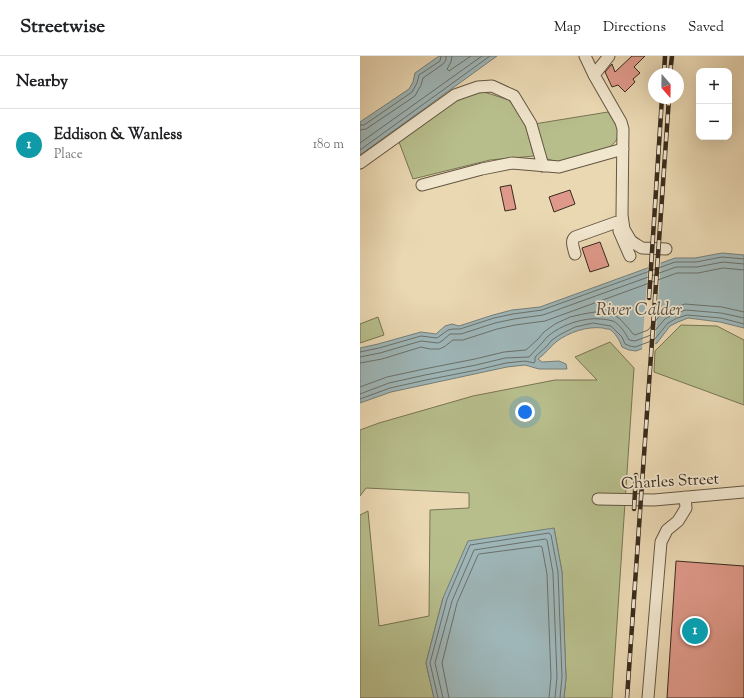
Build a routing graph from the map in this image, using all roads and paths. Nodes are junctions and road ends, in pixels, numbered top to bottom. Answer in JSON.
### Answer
{"nodes":[{"id":1,"x":585,"y":56,"type":"edge"},
{"id":2,"x":609,"y":56,"type":"edge"},
{"id":3,"x":594,"y":75,"type":"junction"},
{"id":4,"x":623,"y":149,"type":"junction"},
{"id":5,"x":360,"y":163,"type":"edge"},
{"id":6,"x":543,"y":166,"type":"junction"},
{"id":7,"x":422,"y":185,"type":"dead end"},
{"id":8,"x":617,"y":222,"type":"junction"},
{"id":9,"x":666,"y":249,"type":"dead end"},
{"id":10,"x":575,"y":254,"type":"dead end"},
{"id":11,"x":630,"y":256,"type":"dead end"},
{"id":12,"x":744,"y":492,"type":"edge"},
{"id":13,"x":685,"y":497,"type":"junction"},
{"id":14,"x":598,"y":499,"type":"dead end"},
{"id":15,"x":648,"y":698,"type":"edge"}],
"edges":[{"from":1,"to":3,"type":"street"},
{"from":2,"to":3,"type":"street"},
{"from":3,"to":4,"type":"street"},
{"from":4,"to":6,"type":"street"},
{"from":4,"to":8,"type":"street"},
{"from":4,"to":9,"type":"street"},
{"from":5,"to":6,"type":"street"},
{"from":6,"to":7,"type":"street"},
{"from":8,"to":10,"type":"street"},
{"from":8,"to":11,"type":"street"},
{"from":12,"to":13,"type":"street","name":"Charles Street"},
{"from":13,"to":14,"type":"street","name":"Charles Street"},
{"from":13,"to":15,"type":"street"}]}
